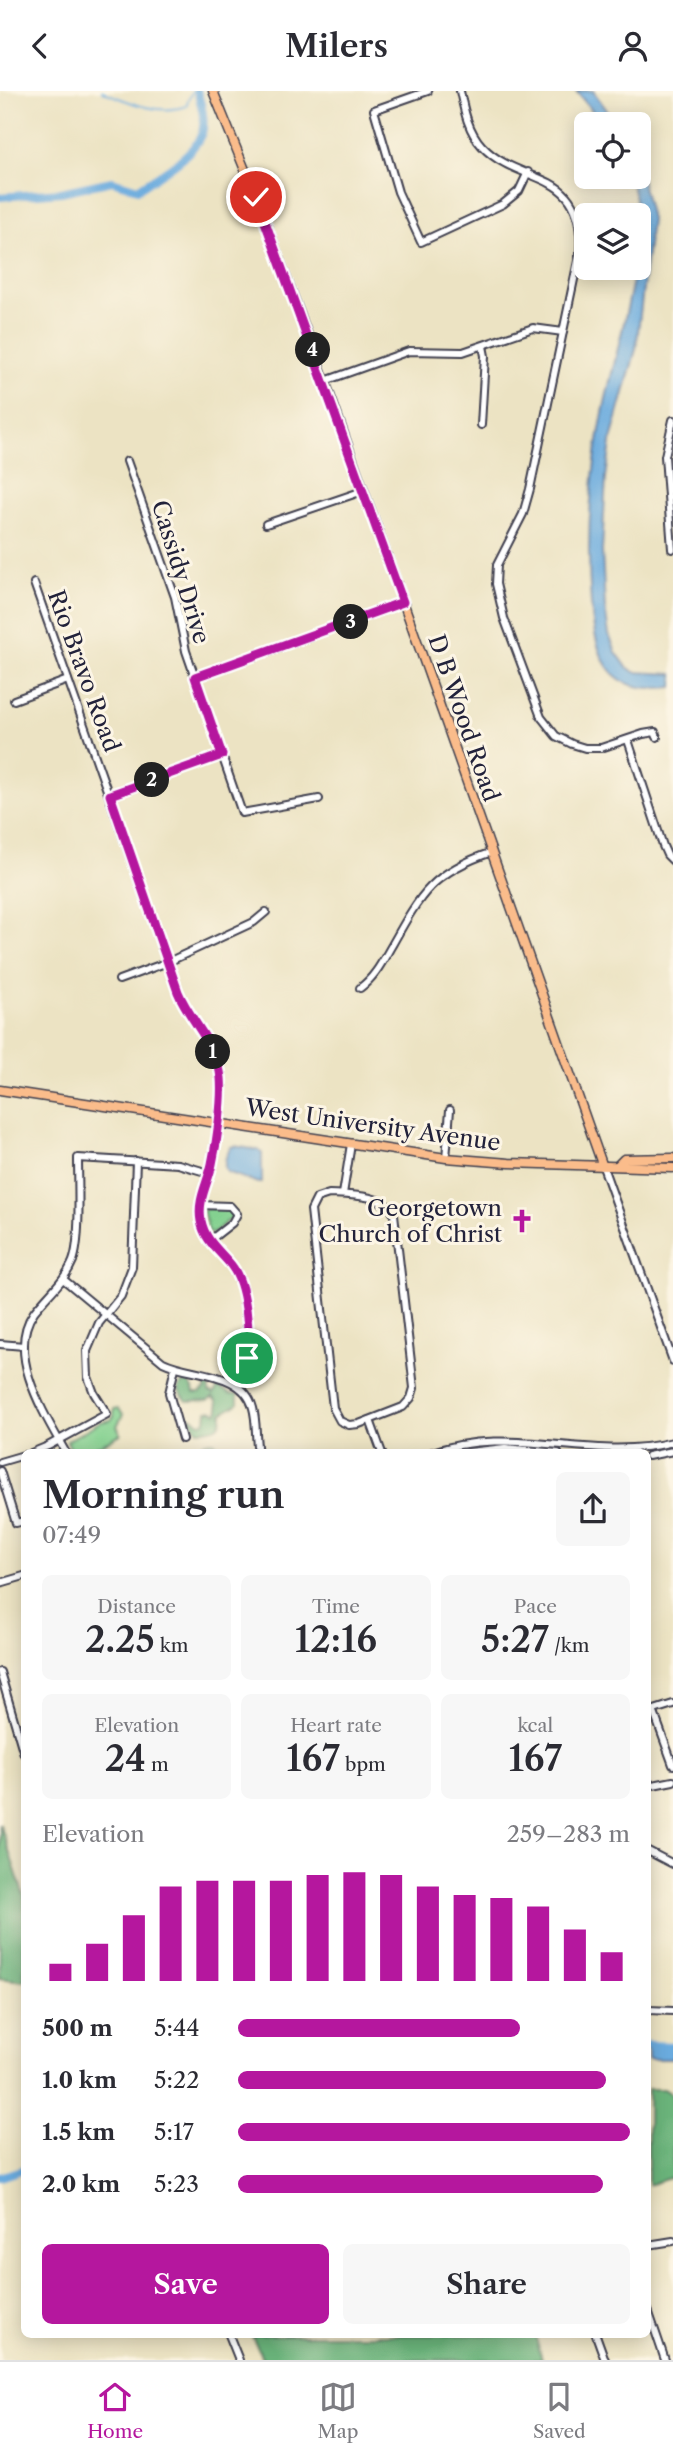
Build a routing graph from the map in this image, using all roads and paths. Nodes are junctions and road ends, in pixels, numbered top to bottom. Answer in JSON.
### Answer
{"nodes":[{"id":1,"x":213,"y":91,"type":"edge"},
{"id":2,"x":428,"y":91,"type":"edge"},
{"id":3,"x":460,"y":91,"type":"edge"},
{"id":4,"x":528,"y":172,"type":"junction"},
{"id":5,"x":563,"y":332,"type":"junction"},
{"id":6,"x":483,"y":346,"type":"junction"},
{"id":7,"x":324,"y":381,"type":"junction"},
{"id":8,"x":673,"y":420,"type":"edge"},
{"id":9,"x":481,"y":425,"type":"dead end"},
{"id":10,"x":127,"y":461,"type":"dead end"},
{"id":11,"x":363,"y":491,"type":"junction"},
{"id":12,"x":266,"y":524,"type":"dead end"},
{"id":13,"x":672,"y":549,"type":"edge"},
{"id":14,"x":34,"y":583,"type":"dead end"},
{"id":15,"x":403,"y":602,"type":"junction"},
{"id":16,"x":195,"y":677,"type":"junction"},
{"id":17,"x":68,"y":680,"type":"junction"},
{"id":18,"x":14,"y":700,"type":"dead end"},
{"id":19,"x":657,"y":737,"type":"dead end"},
{"id":20,"x":628,"y":740,"type":"junction"},
{"id":21,"x":222,"y":755,"type":"junction"},
{"id":22,"x":110,"y":795,"type":"junction"},
{"id":23,"x":319,"y":799,"type":"dead end"},
{"id":24,"x":492,"y":852,"type":"junction"},
{"id":25,"x":673,"y":861,"type":"edge"},
{"id":26,"x":266,"y":912,"type":"dead end"},
{"id":27,"x":167,"y":962,"type":"junction"},
{"id":28,"x":120,"y":980,"type":"dead end"},
{"id":29,"x":360,"y":988,"type":"dead end"},
{"id":30,"x":0,"y":1090,"type":"edge"},
{"id":31,"x":450,"y":1110,"type":"dead end"},
{"id":32,"x":217,"y":1124,"type":"junction"},
{"id":33,"x":351,"y":1144,"type":"junction"},
{"id":34,"x":673,"y":1157,"type":"edge"},
{"id":35,"x":446,"y":1158,"type":"junction"},
{"id":36,"x":136,"y":1161,"type":"junction"},
{"id":37,"x":602,"y":1164,"type":"junction"},
{"id":38,"x":618,"y":1165,"type":"junction"},
{"id":39,"x":673,"y":1168,"type":"edge"},
{"id":40,"x":209,"y":1174,"type":"junction"},
{"id":41,"x":343,"y":1194,"type":"junction"},
{"id":42,"x":200,"y":1205,"type":"junction"},
{"id":43,"x":209,"y":1241,"type":"junction"},
{"id":44,"x":63,"y":1279,"type":"junction"},
{"id":45,"x":106,"y":1315,"type":"junction"},
{"id":46,"x":0,"y":1344,"type":"edge"},
{"id":47,"x":23,"y":1346,"type":"junction"},
{"id":48,"x":673,"y":1361,"type":"edge"},
{"id":49,"x":175,"y":1368,"type":"junction"},
{"id":50,"x":235,"y":1383,"type":"junction"},
{"id":51,"x":370,"y":1420,"type":"junction"},
{"id":52,"x":182,"y":1439,"type":"dead end"},
{"id":53,"x":59,"y":1440,"type":"junction"},
{"id":54,"x":497,"y":1440,"type":"junction"},
{"id":55,"x":673,"y":1442,"type":"edge"},
{"id":56,"x":40,"y":1449,"type":"edge"},
{"id":57,"x":64,"y":1449,"type":"edge"},
{"id":58,"x":258,"y":1449,"type":"edge"},
{"id":59,"x":381,"y":1449,"type":"edge"},
{"id":60,"x":442,"y":1449,"type":"edge"},
{"id":61,"x":497,"y":1449,"type":"edge"},
{"id":62,"x":673,"y":1451,"type":"edge"},
{"id":63,"x":651,"y":1455,"type":"edge"},
{"id":64,"x":21,"y":1456,"type":"edge"},
{"id":65,"x":0,"y":1462,"type":"edge"},
{"id":66,"x":0,"y":1471,"type":"edge"},
{"id":67,"x":21,"y":1522,"type":"edge"},
{"id":68,"x":21,"y":1577,"type":"edge"},
{"id":69,"x":0,"y":1583,"type":"edge"},
{"id":70,"x":0,"y":1672,"type":"edge"},
{"id":71,"x":673,"y":1704,"type":"edge"},
{"id":72,"x":651,"y":1711,"type":"edge"},
{"id":73,"x":651,"y":1713,"type":"edge"},
{"id":74,"x":21,"y":1743,"type":"edge"},
{"id":75,"x":673,"y":1765,"type":"edge"},
{"id":76,"x":673,"y":1781,"type":"edge"},
{"id":77,"x":651,"y":1785,"type":"edge"},
{"id":78,"x":651,"y":1853,"type":"edge"},
{"id":79,"x":673,"y":1864,"type":"edge"},
{"id":80,"x":651,"y":2010,"type":"edge"},
{"id":81,"x":673,"y":2011,"type":"edge"},
{"id":82,"x":673,"y":2241,"type":"edge"},
{"id":83,"x":651,"y":2245,"type":"edge"},
{"id":84,"x":651,"y":2319,"type":"edge"},
{"id":85,"x":230,"y":2338,"type":"edge"},
{"id":86,"x":597,"y":2338,"type":"edge"},
{"id":87,"x":239,"y":2360,"type":"edge"},
{"id":88,"x":605,"y":2360,"type":"edge"},
{"id":89,"x":665,"y":2360,"type":"edge"}],
"edges":[{"from":1,"to":7,"type":"main road","name":"D B Wood Road"},
{"from":2,"to":4,"type":"street"},
{"from":3,"to":4,"type":"street"},
{"from":4,"to":5,"type":"street"},
{"from":5,"to":6,"type":"street"},
{"from":5,"to":20,"type":"street"},
{"from":6,"to":7,"type":"street"},
{"from":6,"to":9,"type":"street"},
{"from":7,"to":11,"type":"main road","name":"D B Wood Road"},
{"from":8,"to":13,"type":"street"},
{"from":10,"to":16,"type":"street","name":"Cassidy Drive"},
{"from":11,"to":12,"type":"street"},
{"from":11,"to":15,"type":"main road","name":"D B Wood Road"},
{"from":14,"to":17,"type":"street","name":"Rio Bravo Road"},
{"from":15,"to":16,"type":"street"},
{"from":15,"to":24,"type":"main road","name":"D B Wood Road"},
{"from":16,"to":21,"type":"street","name":"Cassidy Drive"},
{"from":17,"to":18,"type":"street"},
{"from":17,"to":22,"type":"street","name":"Rio Bravo Road"},
{"from":19,"to":20,"type":"street"},
{"from":20,"to":25,"type":"street"},
{"from":21,"to":22,"type":"street"},
{"from":21,"to":23,"type":"street","name":"Cassidy Drive"},
{"from":22,"to":27,"type":"street","name":"Rio Bravo Road"},
{"from":24,"to":29,"type":"street"},
{"from":24,"to":37,"type":"main road","name":"D B Wood Road"},
{"from":26,"to":27,"type":"street"},
{"from":27,"to":28,"type":"street"},
{"from":27,"to":32,"type":"street","name":"Rio Bravo Road"},
{"from":30,"to":32,"type":"main road","name":"West University Avenue"},
{"from":31,"to":35,"type":"street"},
{"from":32,"to":33,"type":"main road","name":"West University Avenue"},
{"from":32,"to":40,"type":"street","name":"Rio Bravo Road"},
{"from":33,"to":35,"type":"main road","name":"West University Avenue"},
{"from":33,"to":41,"type":"street"},
{"from":34,"to":38,"type":"main road","name":"West University Avenue"},
{"from":35,"to":37,"type":"main road","name":"West University Avenue"},
{"from":36,"to":40,"type":"street"},
{"from":36,"to":44,"type":"street"},
{"from":36,"to":45,"type":"street"},
{"from":37,"to":38,"type":"main road","name":"West University Avenue"},
{"from":37,"to":48,"type":"street","name":"D B Wood Road"},
{"from":38,"to":39,"type":"main road","name":"West University Avenue"},
{"from":40,"to":42,"type":"street","name":"Rio Bravo Road"},
{"from":41,"to":51,"type":"street"},
{"from":41,"to":51,"type":"street"},
{"from":42,"to":43,"type":"street"},
{"from":42,"to":43,"type":"street"},
{"from":43,"to":50,"type":"street"},
{"from":44,"to":45,"type":"street"},
{"from":44,"to":47,"type":"street"},
{"from":45,"to":49,"type":"street"},
{"from":45,"to":53,"type":"street"},
{"from":46,"to":47,"type":"street"},
{"from":47,"to":53,"type":"street"},
{"from":49,"to":50,"type":"street"},
{"from":49,"to":52,"type":"street"},
{"from":50,"to":58,"type":"street"},
{"from":51,"to":59,"type":"street"},
{"from":53,"to":56,"type":"street"},
{"from":53,"to":57,"type":"street"},
{"from":54,"to":55,"type":"street"},
{"from":54,"to":60,"type":"street"},
{"from":54,"to":61,"type":"street"},
{"from":62,"to":63,"type":"street"},
{"from":64,"to":65,"type":"street"},
{"from":66,"to":67,"type":"street"},
{"from":68,"to":69,"type":"street"},
{"from":70,"to":74,"type":"street"},
{"from":71,"to":72,"type":"street"},
{"from":73,"to":75,"type":"street"},
{"from":76,"to":77,"type":"street"},
{"from":78,"to":79,"type":"street"},
{"from":80,"to":81,"type":"street"},
{"from":82,"to":83,"type":"street"},
{"from":84,"to":89,"type":"street"},
{"from":85,"to":87,"type":"street"},
{"from":86,"to":88,"type":"street"}]}
